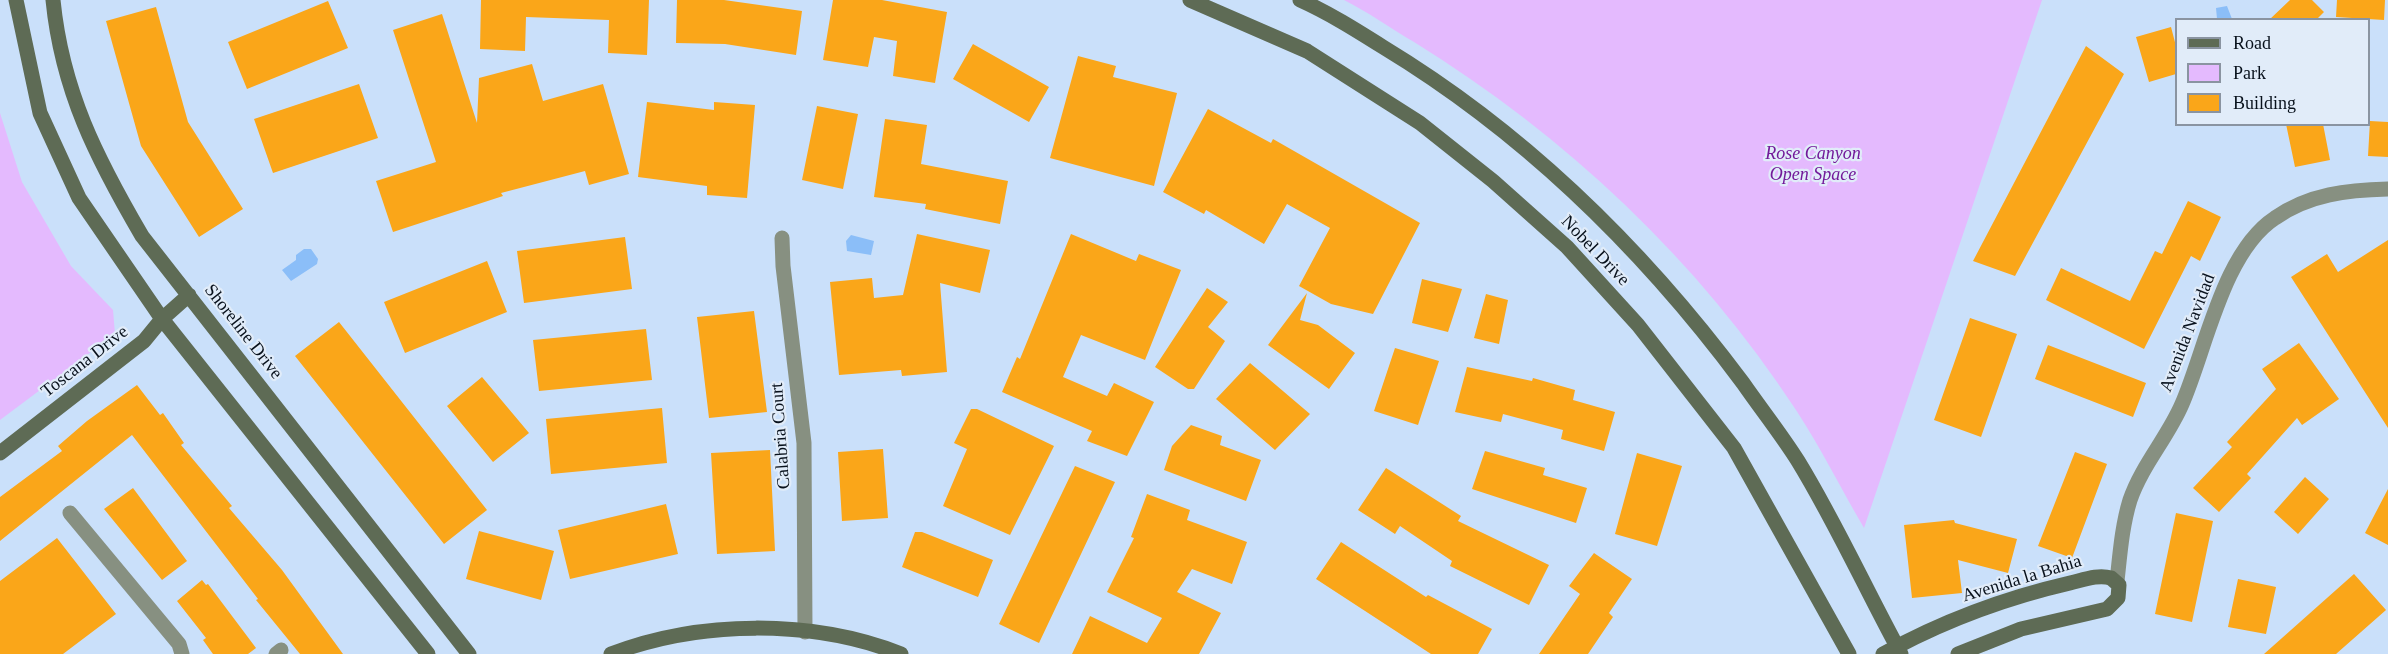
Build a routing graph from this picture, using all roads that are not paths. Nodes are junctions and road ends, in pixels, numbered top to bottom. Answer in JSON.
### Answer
{"nodes":[{"id":1,"x":16,"y":0,"type":"edge"},
{"id":2,"x":53,"y":0,"type":"edge"},
{"id":3,"x":1190,"y":0,"type":"edge"},
{"id":4,"x":1300,"y":0,"type":"edge"},
{"id":5,"x":2388,"y":189,"type":"edge"},
{"id":6,"x":782,"y":238,"type":"dead end"},
{"id":7,"x":189,"y":295,"type":"junction"},
{"id":8,"x":162,"y":319,"type":"junction"},
{"id":9,"x":0,"y":453,"type":"edge"},
{"id":10,"x":70,"y":513,"type":"dead end"},
{"id":11,"x":2117,"y":581,"type":"junction"},
{"id":12,"x":805,"y":632,"type":"junction"},
{"id":13,"x":1899,"y":650,"type":"edge"},
{"id":14,"x":182,"y":654,"type":"edge"},
{"id":15,"x":428,"y":654,"type":"edge"},
{"id":16,"x":469,"y":654,"type":"edge"},
{"id":17,"x":610,"y":654,"type":"edge"},
{"id":18,"x":902,"y":654,"type":"edge"},
{"id":19,"x":1849,"y":654,"type":"edge"},
{"id":20,"x":1883,"y":654,"type":"edge"},
{"id":21,"x":1958,"y":654,"type":"edge"}],
"edges":[{"from":1,"to":8,"type":"street"},
{"from":2,"to":7,"type":"street","name":"Shoreline Drive"},
{"from":3,"to":19,"type":"street","name":"Nobel Drive"},
{"from":4,"to":13,"type":"street","name":"Nobel Drive"},
{"from":5,"to":11,"type":"street","name":"Avenida Navidad"},
{"from":6,"to":12,"type":"street","name":"Calabria Court"},
{"from":7,"to":8,"type":"street","name":"Toscana Drive"},
{"from":7,"to":16,"type":"street","name":"Shoreline Drive"},
{"from":8,"to":9,"type":"street","name":"Toscana Drive"},
{"from":8,"to":15,"type":"street"},
{"from":10,"to":14,"type":"street"},
{"from":11,"to":13,"type":"street","name":"Avenida la Bahia"},
{"from":11,"to":21,"type":"street"},
{"from":12,"to":17,"type":"street"},
{"from":12,"to":18,"type":"street"},
{"from":13,"to":20,"type":"street","name":"Avenida la Bahia"}]}
